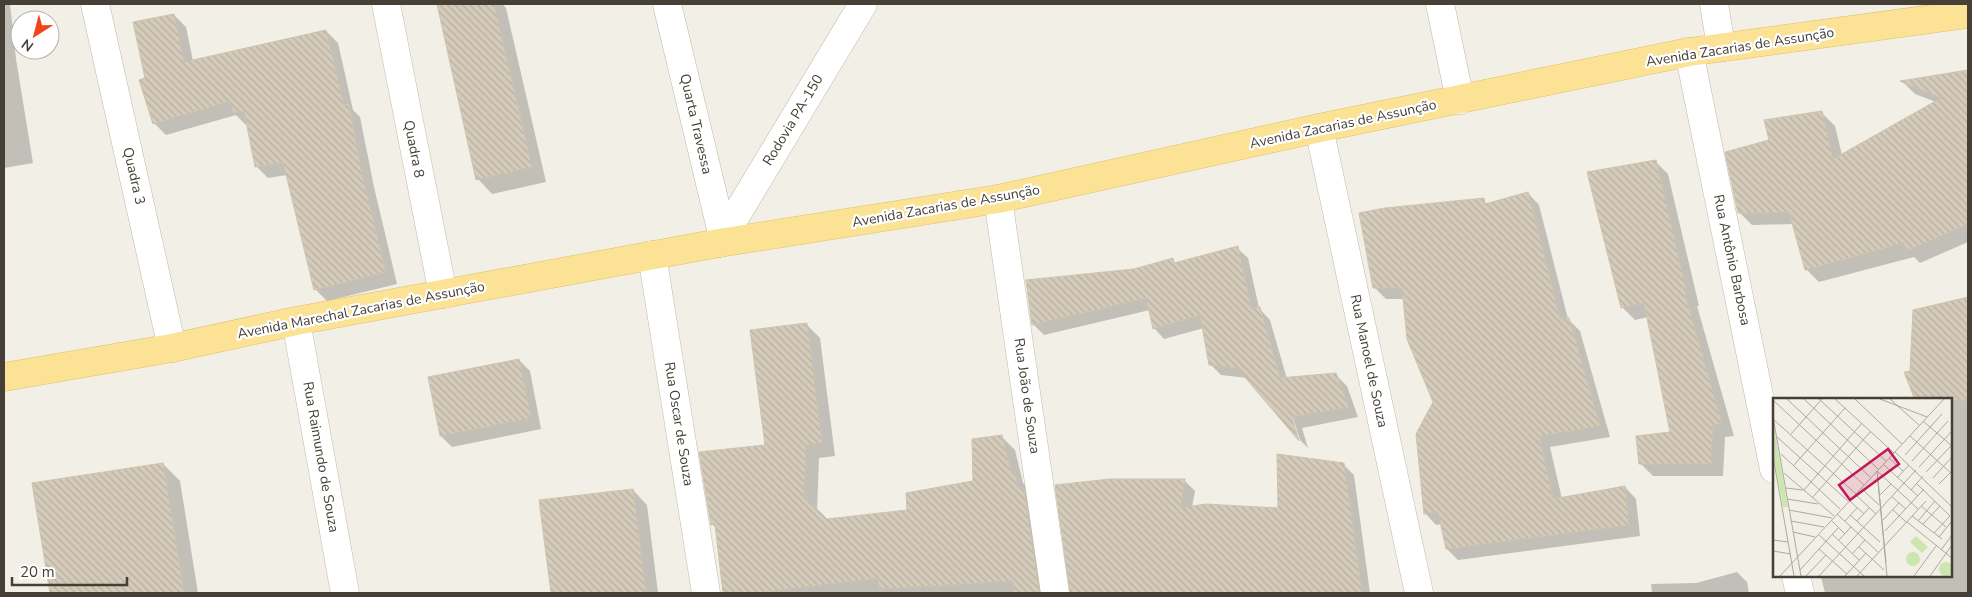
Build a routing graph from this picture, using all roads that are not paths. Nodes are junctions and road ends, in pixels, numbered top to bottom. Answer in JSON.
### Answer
{"nodes":[{"id":1,"x":95,"y":4,"type":"edge"},
{"id":2,"x":386,"y":4,"type":"edge"},
{"id":3,"x":668,"y":4,"type":"edge"},
{"id":4,"x":863,"y":4,"type":"edge"},
{"id":5,"x":1440,"y":4,"type":"edge"},
{"id":6,"x":1714,"y":4,"type":"edge"},
{"id":7,"x":1968,"y":14,"type":"edge"},
{"id":8,"x":1721,"y":47,"type":"junction"},
{"id":9,"x":1690,"y":52,"type":"junction"},
{"id":10,"x":1460,"y":100,"type":"junction"},
{"id":11,"x":1319,"y":128,"type":"junction"},
{"id":12,"x":998,"y":199,"type":"junction"},
{"id":13,"x":721,"y":240,"type":"junction"},
{"id":14,"x":652,"y":255,"type":"junction"},
{"id":15,"x":443,"y":294,"type":"junction"},
{"id":16,"x":296,"y":321,"type":"junction"},
{"id":17,"x":172,"y":348,"type":"junction"},
{"id":18,"x":4,"y":377,"type":"edge"},
{"id":19,"x":1773,"y":463,"type":"edge"},
{"id":20,"x":1796,"y":577,"type":"edge"},
{"id":21,"x":345,"y":593,"type":"edge"},
{"id":22,"x":706,"y":593,"type":"edge"},
{"id":23,"x":1055,"y":593,"type":"edge"},
{"id":24,"x":1419,"y":593,"type":"edge"},
{"id":25,"x":1800,"y":593,"type":"edge"}],
"edges":[{"from":1,"to":17,"type":"street","name":"Quadra 3"},
{"from":2,"to":15,"type":"street","name":"Quadra 8"},
{"from":3,"to":13,"type":"street","name":"Quarta Travessa"},
{"from":4,"to":13,"type":"street","name":"Rodovia PA-150"},
{"from":5,"to":10,"type":"street"},
{"from":6,"to":8,"type":"street"},
{"from":7,"to":8,"type":"main road","name":"Avenida Zacarias de Assunção"},
{"from":8,"to":9,"type":"main road","name":"Avenida Zacarias de Assunção"},
{"from":9,"to":10,"type":"main road","name":"Avenida Zacarias de Assunção"},
{"from":9,"to":19,"type":"street","name":"Rua Antônio Barbosa"},
{"from":10,"to":11,"type":"main road","name":"Avenida Zacarias de Assunção"},
{"from":11,"to":12,"type":"main road","name":"Avenida Zacarias de Assunção"},
{"from":11,"to":24,"type":"street","name":"Rua Manoel de Souza"},
{"from":12,"to":13,"type":"main road","name":"Avenida Zacarias de Assunção"},
{"from":12,"to":23,"type":"street","name":"Rua João de Souza"},
{"from":13,"to":14,"type":"main road","name":"Avenida Marechal Zacarias de Assunção"},
{"from":14,"to":15,"type":"main road","name":"Avenida Marechal Zacarias de Assunção"},
{"from":14,"to":22,"type":"street","name":"Rua Oscar de Souza"},
{"from":15,"to":16,"type":"main road","name":"Avenida Marechal Zacarias de Assunção"},
{"from":16,"to":17,"type":"main road","name":"Avenida Marechal Zacarias de Assunção"},
{"from":16,"to":21,"type":"street","name":"Rua Raimundo de Souza"},
{"from":17,"to":18,"type":"main road","name":"Avenida Marechal Zacarias de Assunção"},
{"from":20,"to":25,"type":"street"}]}
